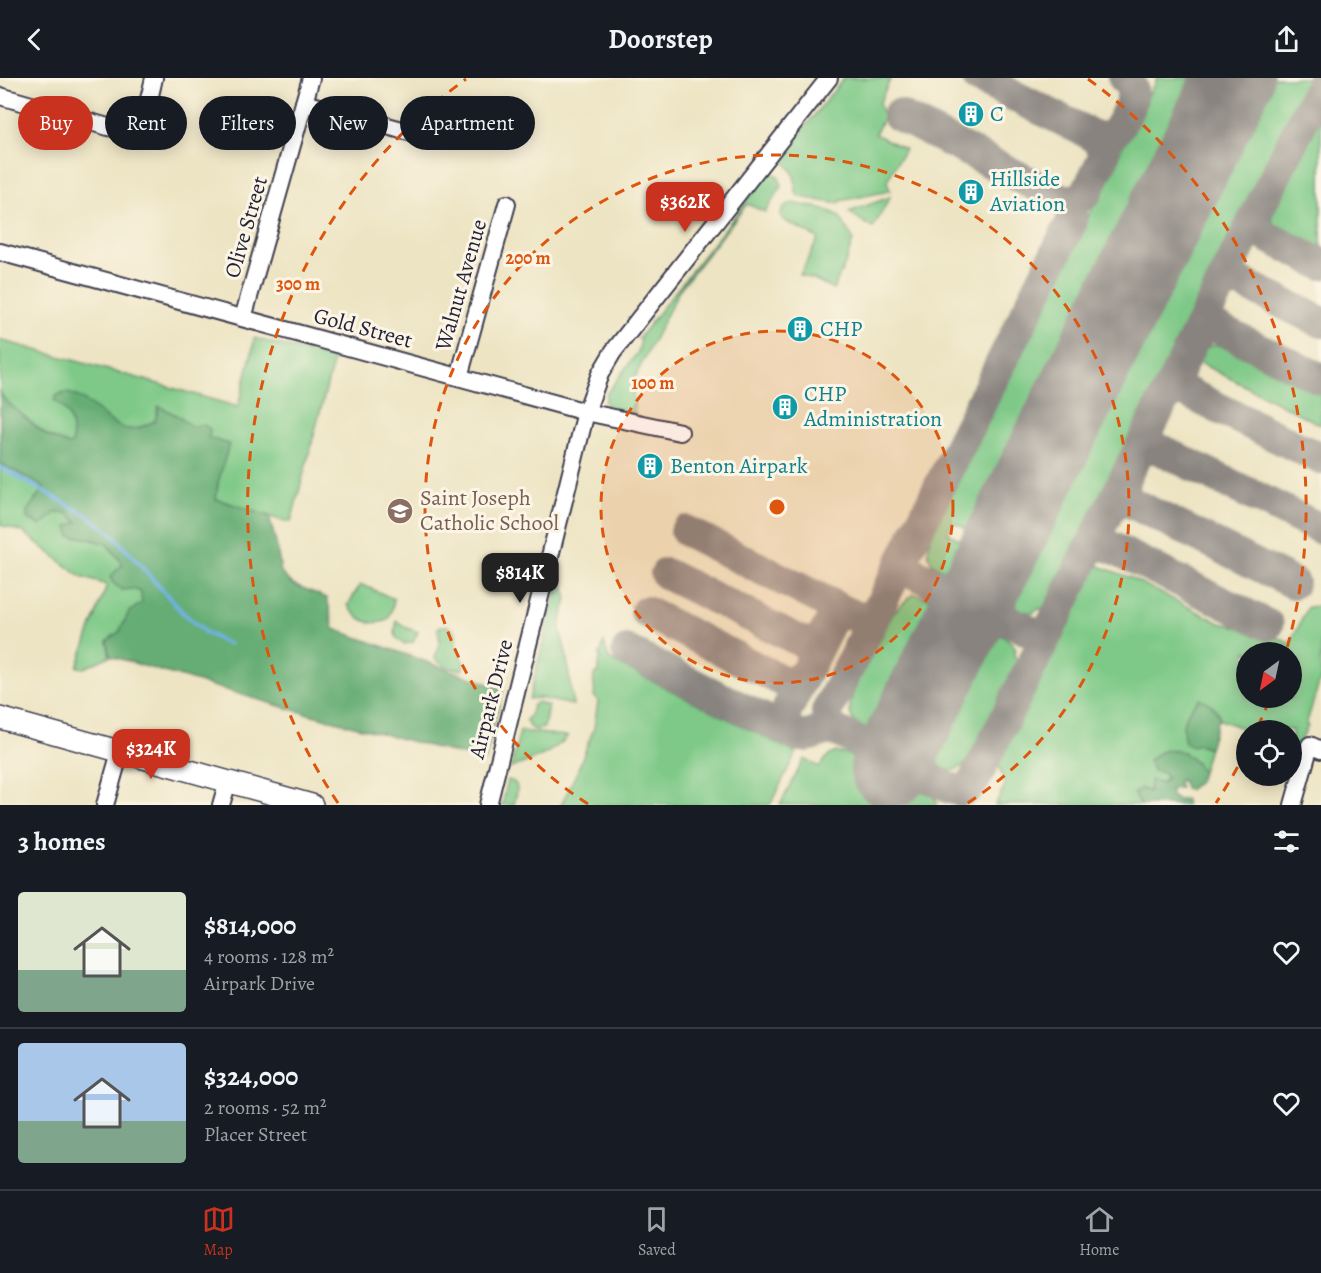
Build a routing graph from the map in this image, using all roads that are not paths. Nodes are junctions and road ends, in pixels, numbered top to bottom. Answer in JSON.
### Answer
{"nodes":[{"id":1,"x":154,"y":78,"type":"edge"},
{"id":2,"x":311,"y":78,"type":"edge"},
{"id":3,"x":829,"y":78,"type":"edge"},
{"id":4,"x":0,"y":96,"type":"edge"},
{"id":5,"x":304,"y":103,"type":"junction"},
{"id":6,"x":400,"y":130,"type":"edge"},
{"id":7,"x":507,"y":204,"type":"dead end"},
{"id":8,"x":0,"y":252,"type":"edge"},
{"id":9,"x":243,"y":318,"type":"junction"},
{"id":10,"x":459,"y":377,"type":"junction"},
{"id":11,"x":586,"y":412,"type":"junction"},
{"id":12,"x":680,"y":432,"type":"dead end"},
{"id":13,"x":0,"y":718,"type":"edge"},
{"id":14,"x":1316,"y":748,"type":"edge"},
{"id":15,"x":120,"y":752,"type":"junction"},
{"id":16,"x":228,"y":781,"type":"junction"},
{"id":17,"x":105,"y":805,"type":"edge"},
{"id":18,"x":221,"y":805,"type":"edge"},
{"id":19,"x":312,"y":805,"type":"edge"},
{"id":20,"x":488,"y":805,"type":"edge"},
{"id":21,"x":1293,"y":805,"type":"edge"}],
"edges":[{"from":1,"to":4,"type":"street"},
{"from":2,"to":5,"type":"street","name":"Olive Street"},
{"from":3,"to":11,"type":"street","name":"Airpark Drive"},
{"from":5,"to":6,"type":"street"},
{"from":5,"to":9,"type":"street","name":"Olive Street"},
{"from":7,"to":10,"type":"street","name":"Walnut Avenue"},
{"from":8,"to":9,"type":"street","name":"Gold Street"},
{"from":9,"to":10,"type":"street","name":"Gold Street"},
{"from":10,"to":11,"type":"street","name":"Gold Street"},
{"from":11,"to":12,"type":"street","name":"Gold Street"},
{"from":11,"to":20,"type":"street","name":"Airpark Drive"},
{"from":13,"to":15,"type":"main road"},
{"from":14,"to":21,"type":"street"},
{"from":15,"to":16,"type":"main road"},
{"from":15,"to":17,"type":"street"},
{"from":16,"to":18,"type":"street"},
{"from":16,"to":19,"type":"main road"}]}
